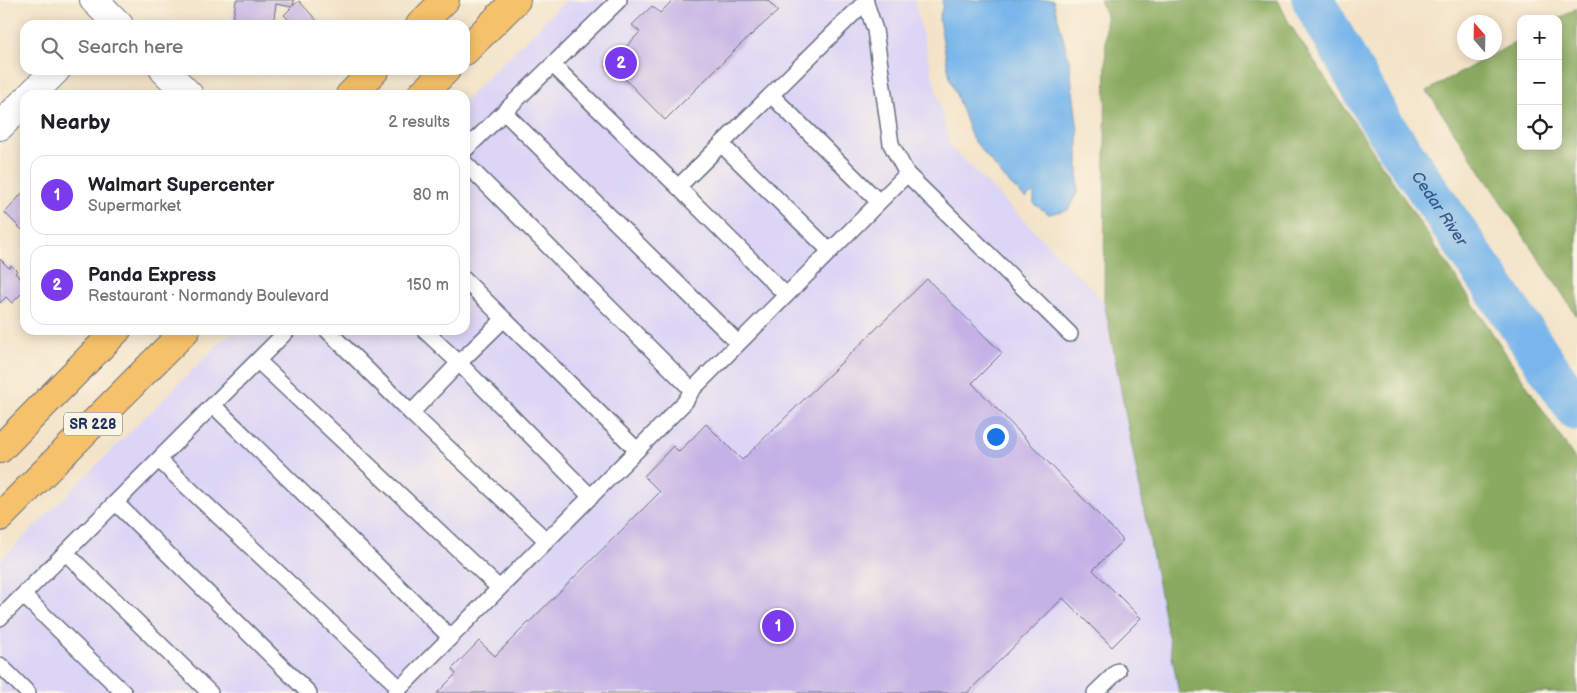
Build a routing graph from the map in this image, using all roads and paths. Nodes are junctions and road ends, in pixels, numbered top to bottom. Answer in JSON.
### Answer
{"nodes":[{"id":1,"x":445,"y":0,"type":"edge"},
{"id":2,"x":516,"y":0,"type":"edge"},
{"id":3,"x":618,"y":0,"type":"edge"},
{"id":4,"x":865,"y":1,"type":"edge"},
{"id":5,"x":425,"y":20,"type":"edge"},
{"id":6,"x":470,"y":46,"type":"edge"},
{"id":7,"x":552,"y":65,"type":"junction"},
{"id":8,"x":51,"y":75,"type":"edge"},
{"id":9,"x":169,"y":75,"type":"edge"},
{"id":10,"x":370,"y":75,"type":"edge"},
{"id":11,"x":441,"y":75,"type":"edge"},
{"id":12,"x":37,"y":90,"type":"edge"},
{"id":13,"x":184,"y":90,"type":"edge"},
{"id":14,"x":355,"y":90,"type":"edge"},
{"id":15,"x":426,"y":90,"type":"edge"},
{"id":16,"x":771,"y":95,"type":"junction"},
{"id":17,"x":20,"y":106,"type":"edge"},
{"id":18,"x":504,"y":112,"type":"junction"},
{"id":19,"x":0,"y":126,"type":"edge"},
{"id":20,"x":722,"y":144,"type":"junction"},
{"id":21,"x":470,"y":145,"type":"edge"},
{"id":22,"x":470,"y":168,"type":"edge"},
{"id":23,"x":907,"y":174,"type":"junction"},
{"id":24,"x":678,"y":187,"type":"junction"},
{"id":25,"x":879,"y":202,"type":"junction"},
{"id":26,"x":830,"y":251,"type":"junction"},
{"id":27,"x":470,"y":285,"type":"edge"},
{"id":28,"x":786,"y":295,"type":"junction"},
{"id":29,"x":504,"y":319,"type":"junction"},
{"id":30,"x":1070,"y":334,"type":"dead end"},
{"id":31,"x":112,"y":335,"type":"edge"},
{"id":32,"x":181,"y":335,"type":"edge"},
{"id":33,"x":283,"y":335,"type":"edge"},
{"id":34,"x":332,"y":335,"type":"edge"},
{"id":35,"x":429,"y":335,"type":"edge"},
{"id":36,"x":738,"y":343,"type":"junction"},
{"id":37,"x":258,"y":361,"type":"junction"},
{"id":38,"x":459,"y":363,"type":"junction"},
{"id":39,"x":692,"y":390,"type":"junction"},
{"id":40,"x":213,"y":405,"type":"junction"},
{"id":41,"x":411,"y":413,"type":"junction"},
{"id":42,"x":0,"y":449,"type":"edge"},
{"id":43,"x":637,"y":450,"type":"junction"},
{"id":44,"x":159,"y":460,"type":"junction"},
{"id":45,"x":591,"y":497,"type":"junction"},
{"id":46,"x":116,"y":503,"type":"junction"},
{"id":47,"x":0,"y":517,"type":"edge"},
{"id":48,"x":547,"y":541,"type":"junction"},
{"id":49,"x":66,"y":553,"type":"junction"},
{"id":50,"x":499,"y":588,"type":"junction"},
{"id":51,"x":23,"y":595,"type":"junction"},
{"id":52,"x":0,"y":618,"type":"edge"},
{"id":53,"x":450,"y":637,"type":"junction"},
{"id":54,"x":0,"y":666,"type":"edge"},
{"id":55,"x":1118,"y":671,"type":"dead end"},
{"id":56,"x":398,"y":691,"type":"edge"},
{"id":57,"x":28,"y":693,"type":"edge"},
{"id":58,"x":124,"y":693,"type":"edge"},
{"id":59,"x":210,"y":693,"type":"edge"},
{"id":60,"x":309,"y":693,"type":"edge"},
{"id":61,"x":1095,"y":693,"type":"edge"}],
"edges":[{"from":1,"to":5,"type":"main road"},
{"from":2,"to":6,"type":"main road"},
{"from":3,"to":7,"type":"lane"},
{"from":4,"to":16,"type":"lane"},
{"from":4,"to":23,"type":"lane"},
{"from":7,"to":18,"type":"lane"},
{"from":7,"to":24,"type":"lane"},
{"from":8,"to":12,"type":"street"},
{"from":9,"to":13,"type":"street"},
{"from":10,"to":14,"type":"main road"},
{"from":11,"to":15,"type":"main road"},
{"from":16,"to":20,"type":"lane"},
{"from":16,"to":25,"type":"lane"},
{"from":17,"to":19,"type":"street"},
{"from":18,"to":21,"type":"lane"},
{"from":18,"to":36,"type":"lane"},
{"from":20,"to":24,"type":"lane"},
{"from":20,"to":26,"type":"lane"},
{"from":22,"to":39,"type":"lane"},
{"from":23,"to":25,"type":"lane"},
{"from":23,"to":30,"type":"lane"},
{"from":24,"to":28,"type":"lane"},
{"from":25,"to":26,"type":"lane"},
{"from":26,"to":28,"type":"lane"},
{"from":27,"to":29,"type":"lane"},
{"from":28,"to":36,"type":"lane"},
{"from":29,"to":38,"type":"lane"},
{"from":29,"to":43,"type":"lane"},
{"from":31,"to":42,"type":"main road","number":"SR 228"},
{"from":32,"to":47,"type":"main road","number":"SR 228"},
{"from":33,"to":37,"type":"lane"},
{"from":34,"to":41,"type":"lane"},
{"from":35,"to":38,"type":"lane"},
{"from":36,"to":39,"type":"lane"},
{"from":37,"to":40,"type":"lane"},
{"from":37,"to":50,"type":"lane"},
{"from":38,"to":41,"type":"lane"},
{"from":38,"to":45,"type":"lane"},
{"from":39,"to":43,"type":"lane"},
{"from":40,"to":44,"type":"lane"},
{"from":40,"to":53,"type":"lane"},
{"from":41,"to":48,"type":"lane"},
{"from":43,"to":45,"type":"lane"},
{"from":44,"to":46,"type":"lane"},
{"from":44,"to":56,"type":"lane"},
{"from":45,"to":48,"type":"lane"},
{"from":46,"to":49,"type":"lane"},
{"from":46,"to":60,"type":"lane"},
{"from":48,"to":50,"type":"lane"},
{"from":49,"to":51,"type":"lane"},
{"from":49,"to":59,"type":"lane"},
{"from":50,"to":53,"type":"lane"},
{"from":51,"to":52,"type":"lane"},
{"from":51,"to":58,"type":"lane"},
{"from":53,"to":56,"type":"lane"},
{"from":54,"to":57,"type":"lane"},
{"from":55,"to":61,"type":"lane"}]}
